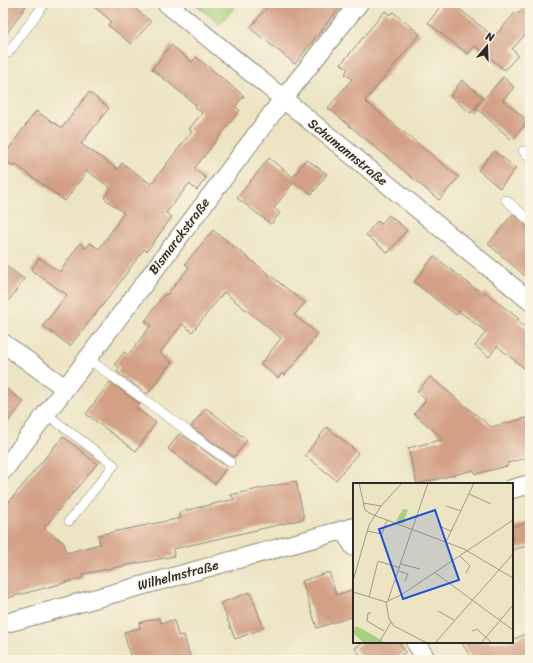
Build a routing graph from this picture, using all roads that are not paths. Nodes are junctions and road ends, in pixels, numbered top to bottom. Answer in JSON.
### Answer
{"nodes":[{"id":1,"x":45,"y":3,"type":"edge"},
{"id":2,"x":166,"y":3,"type":"edge"},
{"id":3,"x":359,"y":3,"type":"edge"},
{"id":4,"x":3,"y":49,"type":"edge"},
{"id":5,"x":283,"y":99,"type":"junction"},
{"id":6,"x":523,"y":152,"type":"dead end"},
{"id":7,"x":530,"y":158,"type":"edge"},
{"id":8,"x":506,"y":200,"type":"dead end"},
{"id":9,"x":530,"y":221,"type":"edge"},
{"id":10,"x":530,"y":301,"type":"edge"},
{"id":11,"x":3,"y":343,"type":"edge"},
{"id":12,"x":87,"y":358,"type":"junction"},
{"id":13,"x":65,"y":388,"type":"junction"},
{"id":14,"x":46,"y":414,"type":"junction"},
{"id":15,"x":230,"y":462,"type":"dead end"},
{"id":16,"x":3,"y":471,"type":"edge"},
{"id":17,"x":530,"y":484,"type":"edge"},
{"id":18,"x":513,"y":489,"type":"edge"},
{"id":19,"x":69,"y":521,"type":"dead end"},
{"id":20,"x":348,"y":528,"type":"edge"},
{"id":21,"x":353,"y":544,"type":"edge"},
{"id":22,"x":3,"y":624,"type":"edge"},
{"id":23,"x":416,"y":643,"type":"edge"},
{"id":24,"x":427,"y":660,"type":"edge"}],
"edges":[{"from":1,"to":4,"type":"lane"},
{"from":2,"to":5,"type":"street","name":"Schumannstraße"},
{"from":3,"to":5,"type":"street","name":"Bismarckstraße"},
{"from":5,"to":10,"type":"street","name":"Schumannstraße"},
{"from":5,"to":12,"type":"street","name":"Bismarckstraße"},
{"from":6,"to":7,"type":"lane"},
{"from":8,"to":9,"type":"lane"},
{"from":11,"to":13,"type":"street"},
{"from":12,"to":13,"type":"street","name":"Bismarckstraße"},
{"from":12,"to":15,"type":"lane"},
{"from":13,"to":14,"type":"street","name":"Bismarckstraße"},
{"from":14,"to":16,"type":"street","name":"Bismarckstraße"},
{"from":14,"to":19,"type":"lane"},
{"from":17,"to":18,"type":"street"},
{"from":20,"to":21,"type":"street"},
{"from":20,"to":22,"type":"street","name":"Wilhelmstraße"},
{"from":23,"to":24,"type":"street"}]}
